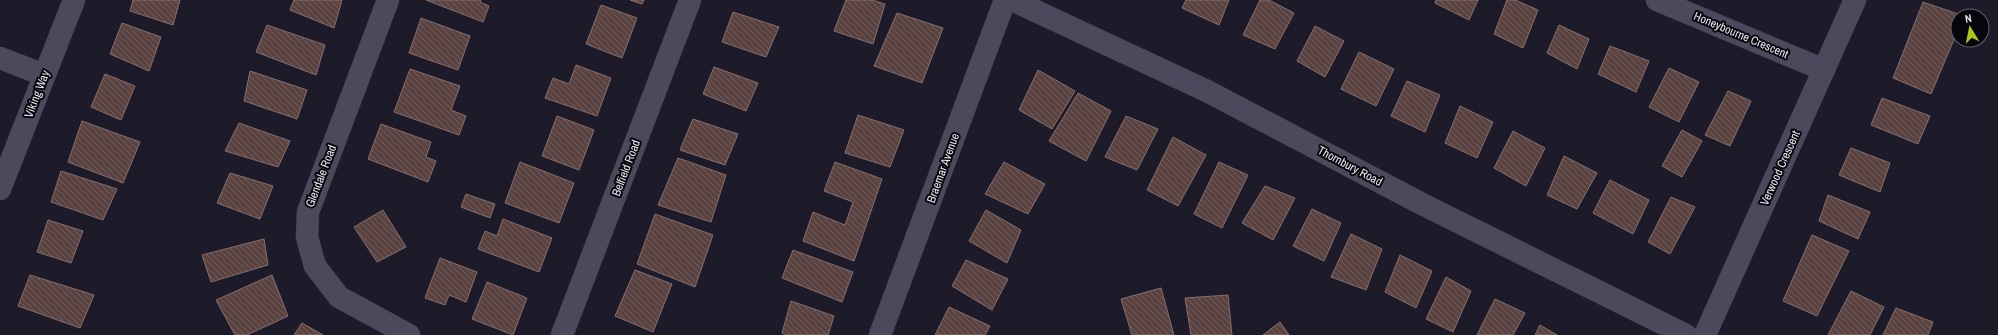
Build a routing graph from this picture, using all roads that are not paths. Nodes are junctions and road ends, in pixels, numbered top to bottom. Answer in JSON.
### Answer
{"nodes":[{"id":1,"x":74,"y":0,"type":"edge"},
{"id":2,"x":388,"y":0,"type":"edge"},
{"id":3,"x":690,"y":0,"type":"edge"},
{"id":4,"x":1005,"y":0,"type":"edge"},
{"id":5,"x":1012,"y":0,"type":"edge"},
{"id":6,"x":1657,"y":0,"type":"edge"},
{"id":7,"x":1854,"y":0,"type":"edge"},
{"id":8,"x":0,"y":58,"type":"edge"},
{"id":9,"x":1824,"y":70,"type":"junction"},
{"id":10,"x":44,"y":75,"type":"junction"},
{"id":11,"x":0,"y":189,"type":"edge"},
{"id":12,"x":409,"y":335,"type":"edge"},
{"id":13,"x":562,"y":335,"type":"edge"},
{"id":14,"x":880,"y":335,"type":"edge"},
{"id":15,"x":1686,"y":335,"type":"edge"},
{"id":16,"x":1705,"y":335,"type":"edge"}],
"edges":[{"from":1,"to":10,"type":"street","name":"Viking Way"},
{"from":2,"to":12,"type":"street","name":"Glendale Road"},
{"from":3,"to":13,"type":"street","name":"Belfield Road"},
{"from":4,"to":14,"type":"street","name":"Braemar Avenue"},
{"from":5,"to":15,"type":"street","name":"Thornbury Road"},
{"from":6,"to":9,"type":"street","name":"Honeybourne Crescent"},
{"from":7,"to":9,"type":"street","name":"Verwood Crescent"},
{"from":8,"to":10,"type":"street"},
{"from":9,"to":16,"type":"street","name":"Verwood Crescent"},
{"from":10,"to":11,"type":"street","name":"Viking Way"}]}
